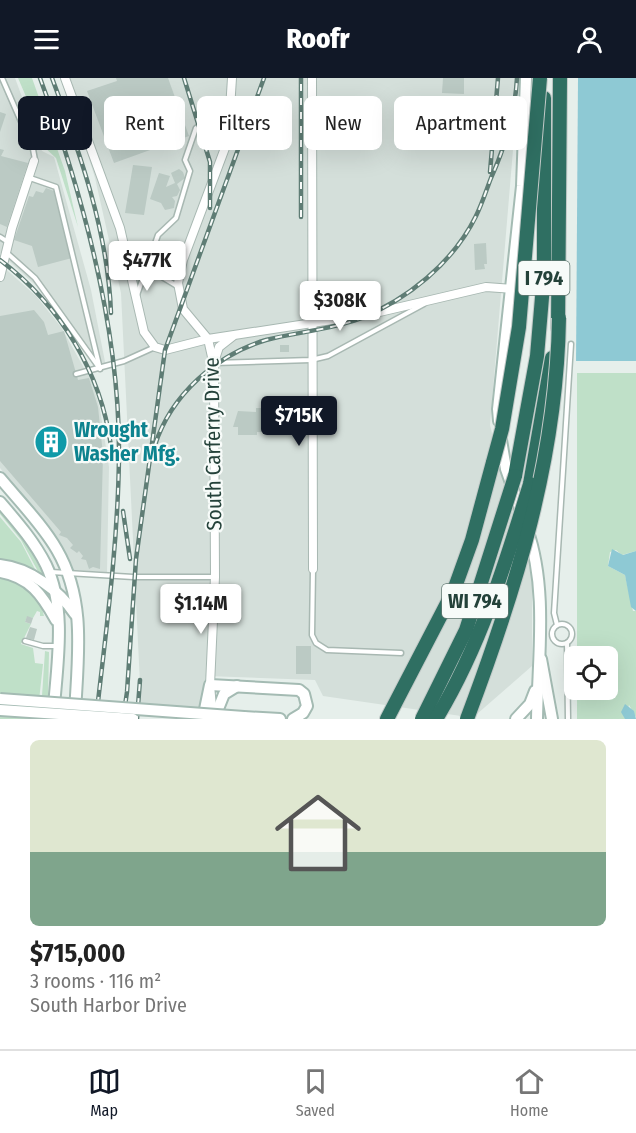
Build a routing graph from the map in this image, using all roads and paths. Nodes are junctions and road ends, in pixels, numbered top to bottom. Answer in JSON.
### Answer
{"nodes":[{"id":1,"x":2,"y":78,"type":"edge"},
{"id":2,"x":65,"y":78,"type":"edge"},
{"id":3,"x":232,"y":78,"type":"edge"},
{"id":4,"x":312,"y":78,"type":"edge"},
{"id":5,"x":526,"y":78,"type":"edge"},
{"id":6,"x":542,"y":78,"type":"edge"},
{"id":7,"x":560,"y":78,"type":"edge"},
{"id":8,"x":231,"y":96,"type":"edge"},
{"id":9,"x":197,"y":127,"type":"edge"},
{"id":10,"x":225,"y":150,"type":"edge"},
{"id":11,"x":34,"y":161,"type":"joint"},
{"id":12,"x":29,"y":177,"type":"junction"},
{"id":13,"x":0,"y":237,"type":"edge"},
{"id":14,"x":9,"y":242,"type":"junction"},
{"id":15,"x":7,"y":252,"type":"junction"},
{"id":16,"x":127,"y":256,"type":"junction"},
{"id":17,"x":147,"y":268,"type":"junction"},
{"id":18,"x":0,"y":277,"type":"edge"},
{"id":19,"x":178,"y":286,"type":"junction"},
{"id":20,"x":512,"y":289,"type":"junction"},
{"id":21,"x":438,"y":297,"type":"junction"},
{"id":22,"x":136,"y":299,"type":"junction"},
{"id":23,"x":559,"y":318,"type":"junction"},
{"id":24,"x":312,"y":324,"type":"junction"},
{"id":25,"x":234,"y":335,"type":"junction"},
{"id":26,"x":208,"y":339,"type":"junction"},
{"id":27,"x":571,"y":344,"type":"dead end"},
{"id":28,"x":155,"y":347,"type":"junction"},
{"id":29,"x":311,"y":360,"type":"junction"},
{"id":30,"x":213,"y":363,"type":"junction"},
{"id":31,"x":100,"y":369,"type":"junction"},
{"id":32,"x":76,"y":374,"type":"dead end"},
{"id":33,"x":515,"y":476,"type":"joint"},
{"id":34,"x":0,"y":478,"type":"edge"},
{"id":35,"x":530,"y":484,"type":"joint"},
{"id":36,"x":0,"y":502,"type":"edge"},
{"id":37,"x":0,"y":565,"type":"edge"},
{"id":38,"x":313,"y":569,"type":"joint"},
{"id":39,"x":49,"y":571,"type":"junction"},
{"id":40,"x":0,"y":572,"type":"edge"},
{"id":41,"x":68,"y":573,"type":"junction"},
{"id":42,"x":215,"y":577,"type":"junction"},
{"id":43,"x":54,"y":591,"type":"junction"},
{"id":44,"x":78,"y":618,"type":"junction"},
{"id":45,"x":558,"y":625,"type":"junction"},
{"id":46,"x":59,"y":626,"type":"junction"},
{"id":47,"x":539,"y":632,"type":"junction"},
{"id":48,"x":552,"y":633,"type":"junction"},
{"id":49,"x":26,"y":641,"type":"dead end"},
{"id":50,"x":567,"y":643,"type":"junction"},
{"id":51,"x":58,"y":646,"type":"junction"},
{"id":52,"x":401,"y":653,"type":"dead end"},
{"id":53,"x":540,"y":656,"type":"junction"},
{"id":54,"x":210,"y":685,"type":"junction"},
{"id":55,"x":240,"y":685,"type":"junction"},
{"id":56,"x":537,"y":685,"type":"junction"},
{"id":57,"x":0,"y":699,"type":"edge"},
{"id":58,"x":0,"y":710,"type":"edge"},
{"id":59,"x":53,"y":719,"type":"edge"},
{"id":60,"x":74,"y":719,"type":"edge"},
{"id":61,"x":133,"y":719,"type":"edge"},
{"id":62,"x":203,"y":719,"type":"edge"},
{"id":63,"x":213,"y":719,"type":"edge"},
{"id":64,"x":280,"y":719,"type":"edge"},
{"id":65,"x":293,"y":719,"type":"edge"},
{"id":66,"x":387,"y":719,"type":"edge"},
{"id":67,"x":422,"y":719,"type":"edge"},
{"id":68,"x":436,"y":719,"type":"edge"},
{"id":69,"x":466,"y":719,"type":"edge"},
{"id":70,"x":516,"y":719,"type":"edge"},
{"id":71,"x":537,"y":719,"type":"edge"},
{"id":72,"x":552,"y":719,"type":"edge"},
{"id":73,"x":567,"y":719,"type":"edge"}],
"edges":[{"from":1,"to":11,"type":"lane"},
{"from":2,"to":16,"type":"street"},
{"from":3,"to":8,"type":"street"},
{"from":4,"to":24,"type":"street"},
{"from":5,"to":20,"type":"main road"},
{"from":6,"to":33,"type":"highway","number":"I 794"},
{"from":6,"to":66,"type":"highway","bridge":true},
{"from":7,"to":23,"type":"highway","number":"I 794"},
{"from":9,"to":17,"type":"lane"},
{"from":10,"to":19,"type":"street"},
{"from":11,"to":12,"type":"street"},
{"from":12,"to":14,"type":"street"},
{"from":12,"to":31,"type":"lane"},
{"from":13,"to":14,"type":"lane"},
{"from":14,"to":15,"type":"street"},
{"from":15,"to":18,"type":"street"},
{"from":15,"to":31,"type":"lane"},
{"from":16,"to":17,"type":"lane"},
{"from":16,"to":22,"type":"street"},
{"from":17,"to":19,"type":"lane"},
{"from":17,"to":22,"type":"lane"},
{"from":19,"to":26,"type":"street","name":"South Carferry Drive"},
{"from":20,"to":21,"type":"street"},
{"from":20,"to":47,"type":"main road"},
{"from":21,"to":24,"type":"street"},
{"from":21,"to":29,"type":"lane"},
{"from":22,"to":28,"type":"street"},
{"from":23,"to":35,"type":"highway","number":"I 794","bridge":true},
{"from":23,"to":69,"type":"highway","bridge":true},
{"from":24,"to":25,"type":"street"},
{"from":24,"to":29,"type":"street"},
{"from":25,"to":26,"type":"street"},
{"from":25,"to":30,"type":"street"},
{"from":26,"to":28,"type":"street"},
{"from":26,"to":30,"type":"street","name":"South Carferry Drive"},
{"from":27,"to":45,"type":"lane"},
{"from":28,"to":31,"type":"lane"},
{"from":29,"to":30,"type":"lane"},
{"from":29,"to":38,"type":"street"},
{"from":30,"to":42,"type":"street","name":"South Carferry Drive"},
{"from":31,"to":32,"type":"lane"},
{"from":33,"to":67,"type":"highway","number":"WI 794","bridge":true},
{"from":34,"to":41,"type":"main road"},
{"from":35,"to":68,"type":"highway","number":"WI 794","bridge":true},
{"from":36,"to":39,"type":"main road"},
{"from":37,"to":43,"type":"main road"},
{"from":38,"to":52,"type":"lane"},
{"from":39,"to":41,"type":"lane"},
{"from":39,"to":43,"type":"main road"},
{"from":40,"to":46,"type":"main road"},
{"from":41,"to":42,"type":"lane"},
{"from":41,"to":44,"type":"main road"},
{"from":42,"to":54,"type":"street","name":"South Carferry Drive"},
{"from":43,"to":44,"type":"main road"},
{"from":43,"to":46,"type":"main road"},
{"from":44,"to":60,"type":"main road"},
{"from":45,"to":48,"type":"lane"},
{"from":45,"to":50,"type":"lane"},
{"from":46,"to":51,"type":"main road"},
{"from":47,"to":48,"type":"lane"},
{"from":47,"to":53,"type":"main road"},
{"from":48,"to":50,"type":"lane"},
{"from":49,"to":51,"type":"lane"},
{"from":50,"to":73,"type":"lane"},
{"from":51,"to":59,"type":"main road"},
{"from":53,"to":56,"type":"main road"},
{"from":53,"to":72,"type":"main road"},
{"from":54,"to":55,"type":"main road"},
{"from":54,"to":62,"type":"main road","name":"South Carferry Drive"},
{"from":54,"to":63,"type":"street","name":"South Carferry Drive"},
{"from":55,"to":63,"type":"main road"},
{"from":55,"to":65,"type":"main road"},
{"from":56,"to":70,"type":"main road"},
{"from":56,"to":71,"type":"main road"},
{"from":57,"to":64,"type":"main road","bridge":true},
{"from":58,"to":61,"type":"main road","bridge":true}]}
